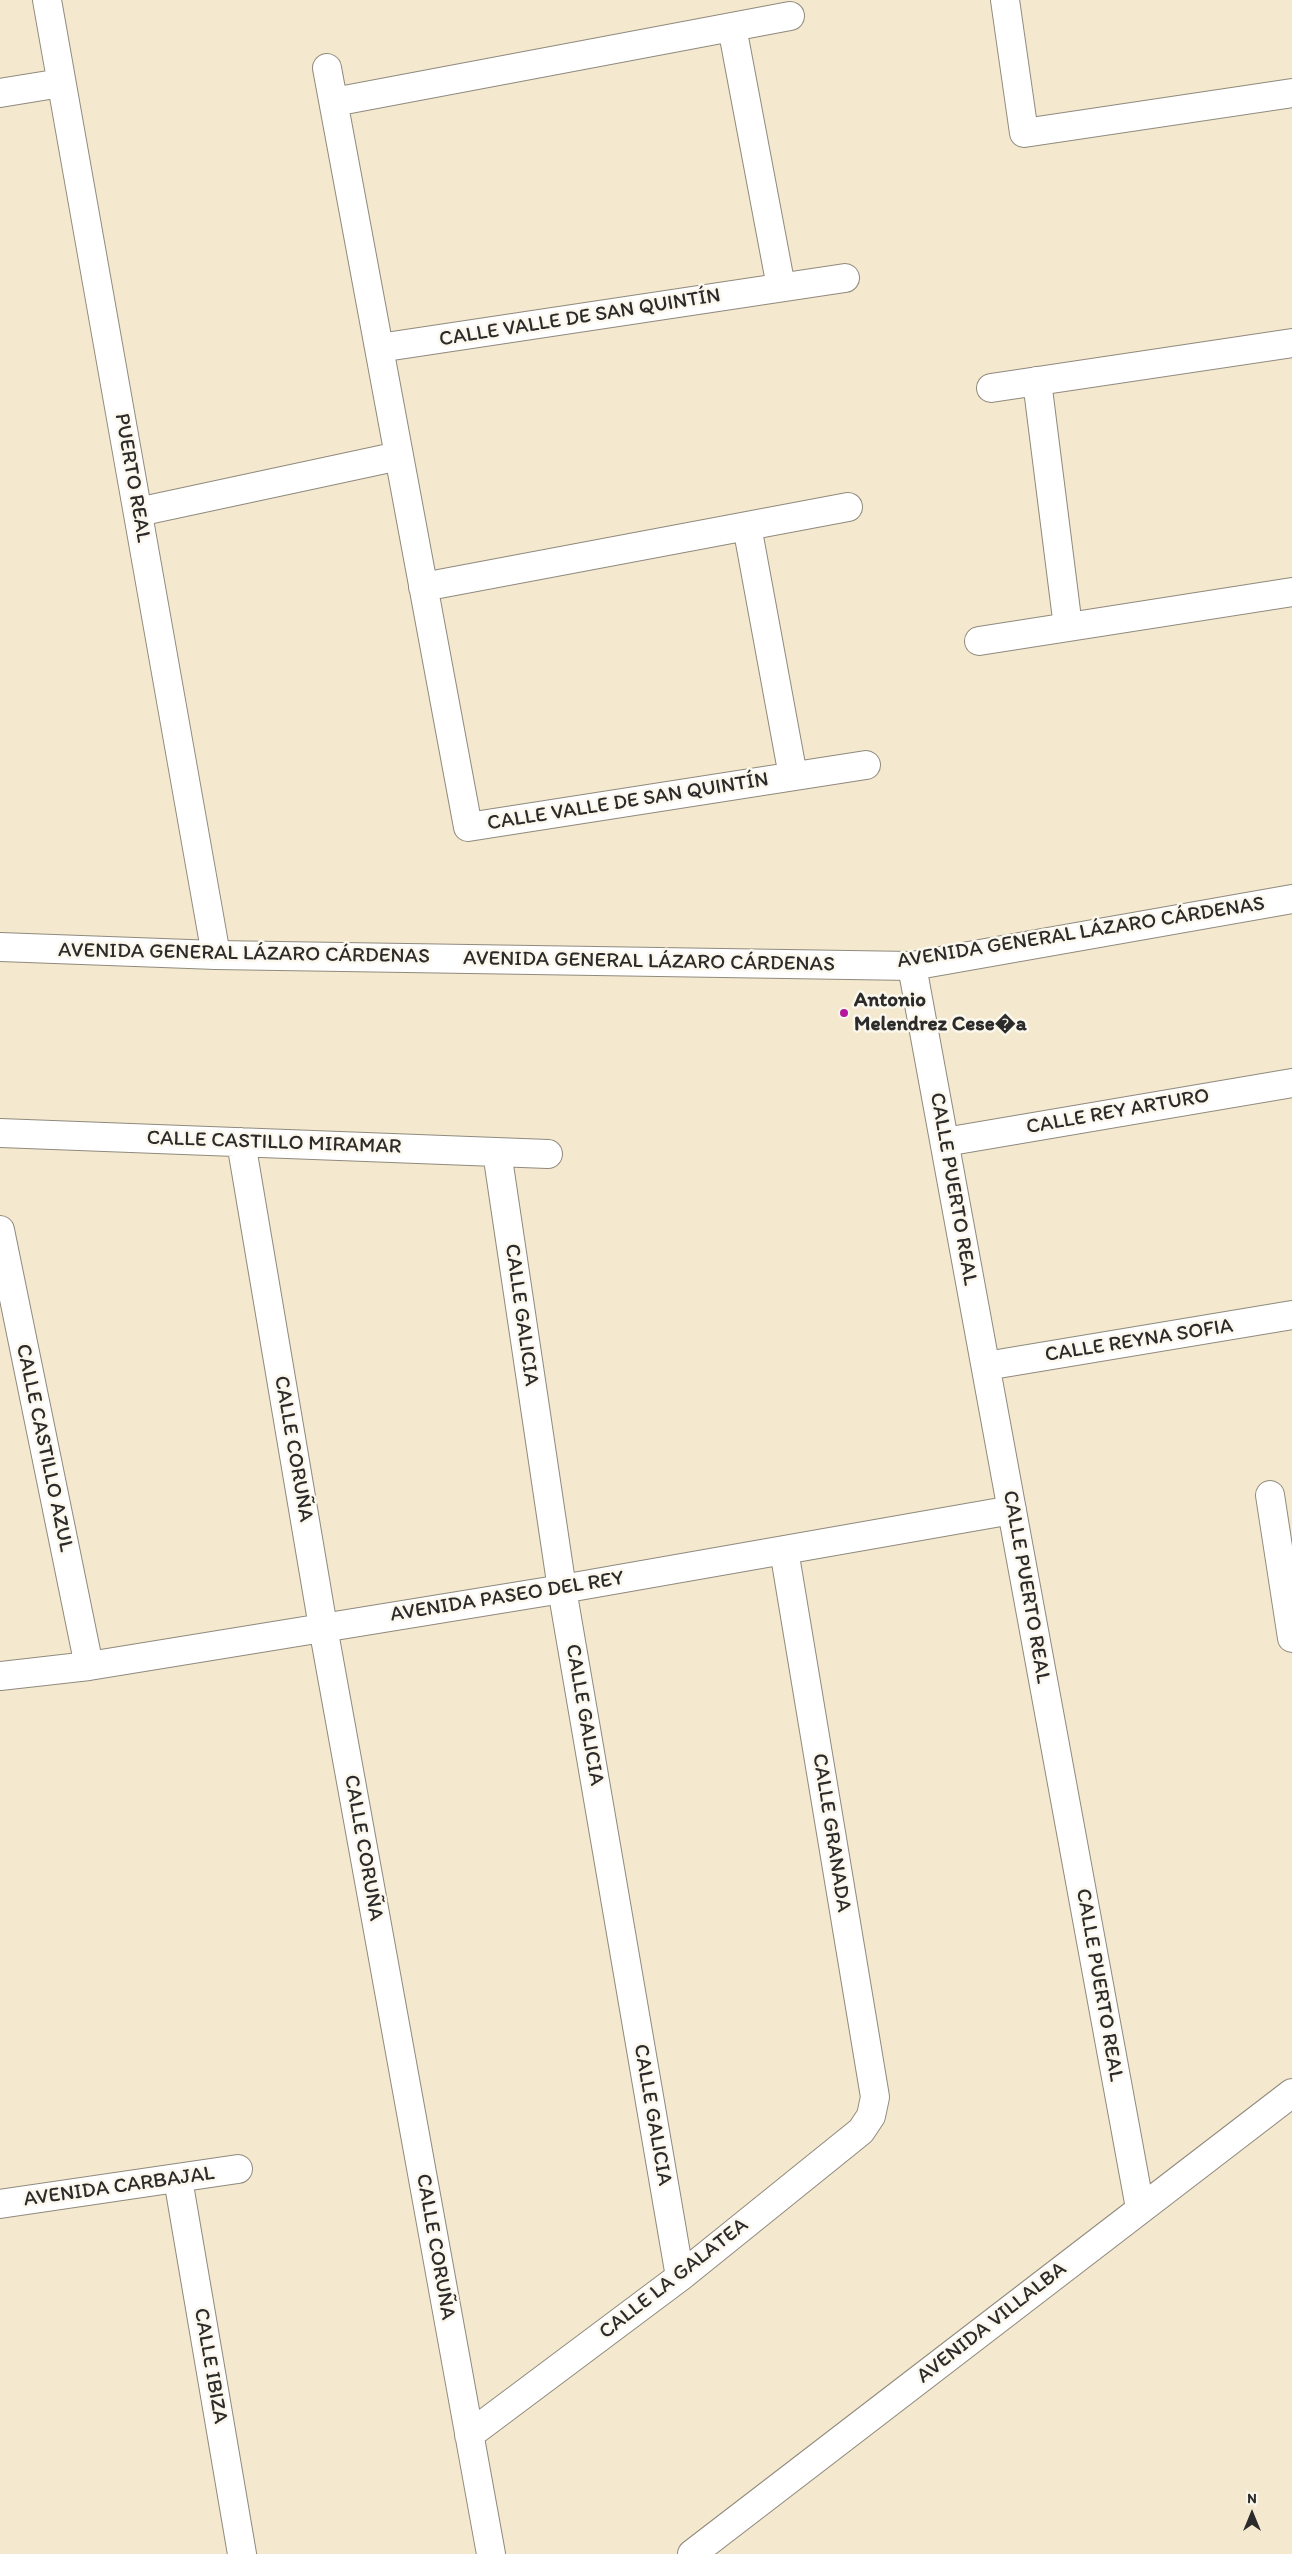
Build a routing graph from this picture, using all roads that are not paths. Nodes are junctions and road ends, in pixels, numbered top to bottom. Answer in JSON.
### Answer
{"nodes":[{"id":1,"x":47,"y":0,"type":"edge"},
{"id":2,"x":1005,"y":0,"type":"edge"},
{"id":3,"x":790,"y":16,"type":"dead end"},
{"id":4,"x":732,"y":27,"type":"junction"},
{"id":5,"x":328,"y":68,"type":"dead end"},
{"id":6,"x":61,"y":83,"type":"junction"},
{"id":7,"x":0,"y":93,"type":"edge"},
{"id":8,"x":1292,"y":93,"type":"edge"},
{"id":9,"x":334,"y":102,"type":"junction"},
{"id":10,"x":845,"y":278,"type":"dead end"},
{"id":11,"x":780,"y":287,"type":"junction"},
{"id":12,"x":1292,"y":343,"type":"edge"},
{"id":13,"x":380,"y":348,"type":"junction"},
{"id":14,"x":1037,"y":381,"type":"junction"},
{"id":15,"x":991,"y":388,"type":"dead end"},
{"id":16,"x":399,"y":456,"type":"junction"},
{"id":17,"x":848,"y":507,"type":"dead end"},
{"id":18,"x":138,"y":512,"type":"junction"},
{"id":19,"x":747,"y":526,"type":"junction"},
{"id":20,"x":423,"y":587,"type":"junction"},
{"id":21,"x":1292,"y":592,"type":"edge"},
{"id":22,"x":1068,"y":628,"type":"junction"},
{"id":23,"x":979,"y":641,"type":"dead end"},
{"id":24,"x":866,"y":765,"type":"dead end"},
{"id":25,"x":793,"y":776,"type":"junction"},
{"id":26,"x":1292,"y":899,"type":"edge"},
{"id":27,"x":0,"y":947,"type":"edge"},
{"id":28,"x":216,"y":955,"type":"junction"},
{"id":29,"x":912,"y":966,"type":"junction"},
{"id":30,"x":1292,"y":1083,"type":"edge"},
{"id":31,"x":0,"y":1133,"type":"edge"},
{"id":32,"x":241,"y":1142,"type":"junction"},
{"id":33,"x":945,"y":1142,"type":"junction"},
{"id":34,"x":497,"y":1152,"type":"junction"},
{"id":35,"x":548,"y":1154,"type":"dead end"},
{"id":36,"x":0,"y":1230,"type":"edge"},
{"id":37,"x":1292,"y":1316,"type":"edge"},
{"id":38,"x":986,"y":1366,"type":"junction"},
{"id":39,"x":1270,"y":1495,"type":"dead end"},
{"id":40,"x":1012,"y":1510,"type":"junction"},
{"id":41,"x":1285,"y":1548,"type":"edge"},
{"id":42,"x":784,"y":1550,"type":"junction"},
{"id":43,"x":562,"y":1589,"type":"junction"},
{"id":44,"x":323,"y":1627,"type":"junction"},
{"id":45,"x":1292,"y":1638,"type":"edge"},
{"id":46,"x":89,"y":1666,"type":"junction"},
{"id":47,"x":0,"y":1676,"type":"edge"},
{"id":48,"x":1292,"y":2093,"type":"edge"},
{"id":49,"x":871,"y":2116,"type":"joint"},
{"id":50,"x":238,"y":2169,"type":"dead end"},
{"id":51,"x":178,"y":2179,"type":"junction"},
{"id":52,"x":0,"y":2204,"type":"edge"},
{"id":53,"x":1140,"y":2208,"type":"junction"},
{"id":54,"x":680,"y":2277,"type":"junction"},
{"id":55,"x":469,"y":2434,"type":"junction"},
{"id":56,"x":242,"y":2554,"type":"edge"},
{"id":57,"x":491,"y":2554,"type":"edge"},
{"id":58,"x":692,"y":2554,"type":"edge"}],
"edges":[{"from":1,"to":6,"type":"street","name":"PUERTO REAL"},
{"from":2,"to":8,"type":"street"},
{"from":3,"to":4,"type":"street"},
{"from":4,"to":9,"type":"street"},
{"from":4,"to":11,"type":"street"},
{"from":5,"to":9,"type":"street","name":"CALLE VALLE DE SAN QUINTÍN"},
{"from":6,"to":7,"type":"street"},
{"from":6,"to":18,"type":"street","name":"PUERTO REAL"},
{"from":9,"to":13,"type":"street","name":"CALLE VALLE DE SAN QUINTÍN"},
{"from":10,"to":11,"type":"street","name":"CALLE VALLE DE SAN QUINTÍN"},
{"from":11,"to":13,"type":"street","name":"CALLE VALLE DE SAN QUINTÍN"},
{"from":12,"to":14,"type":"street"},
{"from":13,"to":16,"type":"street","name":"CALLE VALLE DE SAN QUINTÍN"},
{"from":14,"to":15,"type":"street"},
{"from":14,"to":22,"type":"street"},
{"from":16,"to":18,"type":"street"},
{"from":16,"to":20,"type":"street","name":"CALLE VALLE DE SAN QUINTÍN"},
{"from":17,"to":19,"type":"street"},
{"from":18,"to":28,"type":"street","name":"PUERTO REAL"},
{"from":19,"to":20,"type":"street"},
{"from":19,"to":25,"type":"street","name":"CALLE VALLE DE SAN QUINTÍN"},
{"from":20,"to":25,"type":"street","name":"CALLE VALLE DE SAN QUINTÍN"},
{"from":21,"to":22,"type":"street"},
{"from":22,"to":23,"type":"street"},
{"from":24,"to":25,"type":"street","name":"CALLE VALLE DE SAN QUINTÍN"},
{"from":26,"to":29,"type":"street","name":"AVENIDA GENERAL LÁZARO CÁRDENAS"},
{"from":27,"to":28,"type":"street","name":"AVENIDA GENERAL LÁZARO CÁRDENAS"},
{"from":28,"to":29,"type":"street","name":"AVENIDA GENERAL LÁZARO CÁRDENAS"},
{"from":29,"to":33,"type":"street","name":"CALLE PUERTO REAL"},
{"from":30,"to":33,"type":"street","name":"CALLE REY ARTURO"},
{"from":31,"to":32,"type":"street","name":"CALLE CASTILLO MIRAMAR"},
{"from":32,"to":34,"type":"street","name":"CALLE CASTILLO MIRAMAR"},
{"from":32,"to":44,"type":"street","name":"CALLE CORUÑA"},
{"from":33,"to":38,"type":"street","name":"CALLE PUERTO REAL"},
{"from":34,"to":35,"type":"street","name":"CALLE CASTILLO MIRAMAR"},
{"from":34,"to":43,"type":"street","name":"CALLE GALICIA"},
{"from":36,"to":46,"type":"street","name":"CALLE CASTILLO AZUL"},
{"from":37,"to":38,"type":"street","name":"CALLE REYNA SOFIA"},
{"from":38,"to":40,"type":"street","name":"CALLE PUERTO REAL"},
{"from":39,"to":41,"type":"street"},
{"from":40,"to":42,"type":"street","name":"AVENIDA PASEO DEL REY"},
{"from":40,"to":53,"type":"street","name":"CALLE PUERTO REAL"},
{"from":41,"to":45,"type":"street"},
{"from":42,"to":43,"type":"street","name":"AVENIDA PASEO DEL REY"},
{"from":42,"to":49,"type":"street","name":"CALLE GRANADA"},
{"from":43,"to":44,"type":"street","name":"AVENIDA PASEO DEL REY"},
{"from":43,"to":54,"type":"street","name":"CALLE GALICIA"},
{"from":44,"to":46,"type":"street","name":"AVENIDA PASEO DEL REY"},
{"from":44,"to":55,"type":"street","name":"CALLE CORUÑA"},
{"from":46,"to":47,"type":"street","name":"AVENIDA PASEO DEL REY"},
{"from":48,"to":53,"type":"street","name":"AVENIDA VILLALBA"},
{"from":49,"to":54,"type":"street","name":"CALLE LA GALATEA"},
{"from":50,"to":51,"type":"street","name":"AVENIDA CARBAJAL"},
{"from":51,"to":52,"type":"street","name":"AVENIDA CARBAJAL"},
{"from":51,"to":56,"type":"street","name":"CALLE IBIZA"},
{"from":53,"to":58,"type":"street","name":"AVENIDA VILLALBA"},
{"from":54,"to":55,"type":"street","name":"CALLE LA GALATEA"},
{"from":55,"to":57,"type":"street","name":"CALLE CORUÑA"}]}
